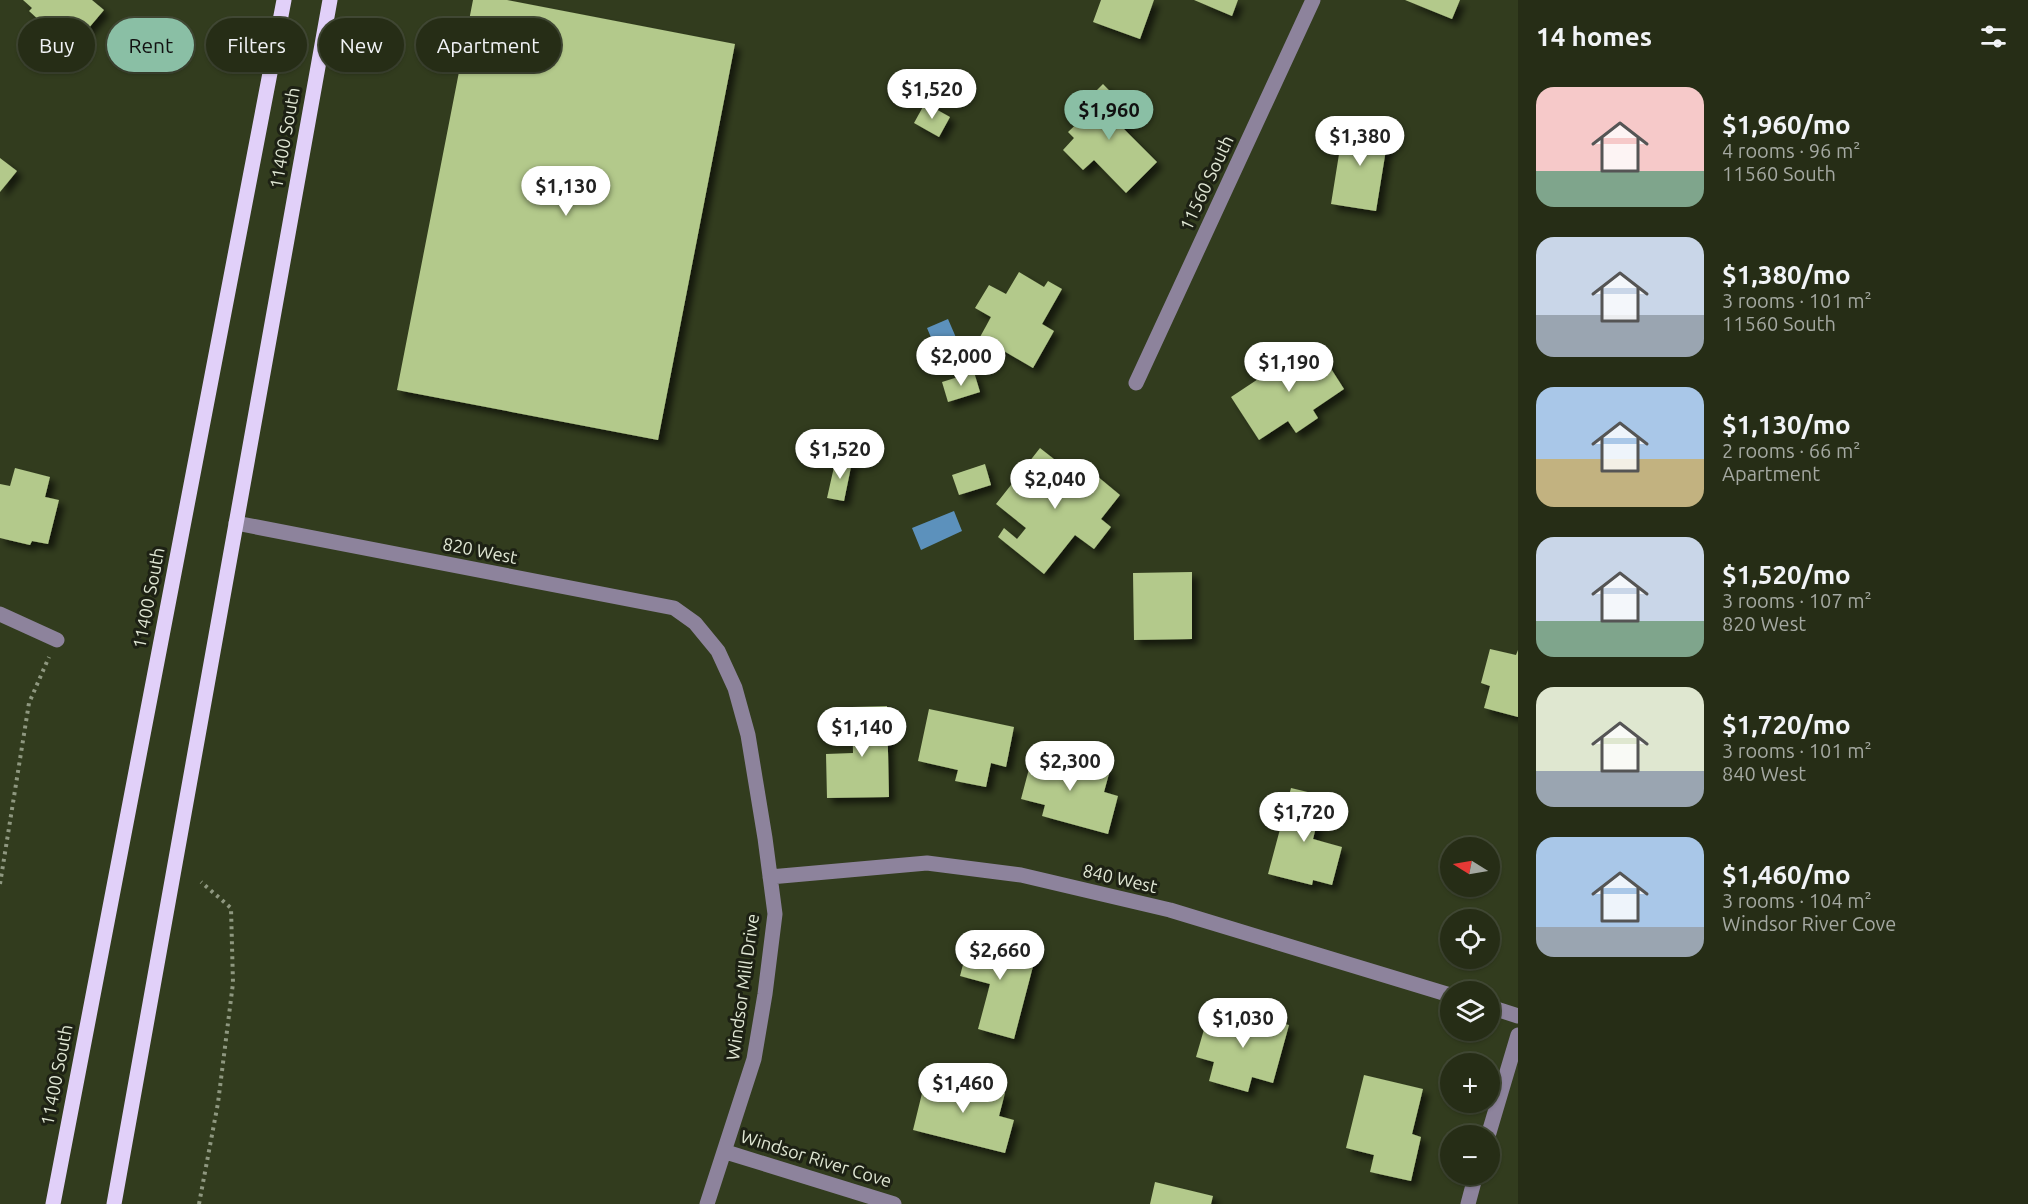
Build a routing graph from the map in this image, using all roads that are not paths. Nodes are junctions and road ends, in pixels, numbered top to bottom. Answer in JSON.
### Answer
{"nodes":[{"id":1,"x":284,"y":0,"type":"edge"},
{"id":2,"x":330,"y":0,"type":"edge"},
{"id":3,"x":1313,"y":0,"type":"edge"},
{"id":4,"x":1136,"y":383,"type":"dead end"},
{"id":5,"x":236,"y":523,"type":"junction"},
{"id":6,"x":0,"y":614,"type":"edge"},
{"id":7,"x":706,"y":636,"type":"joint"},
{"id":8,"x":57,"y":640,"type":"road end"},
{"id":9,"x":770,"y":878,"type":"junction"},
{"id":10,"x":1440,"y":992,"type":"edge"},
{"id":11,"x":1500,"y":1010,"type":"edge"},
{"id":12,"x":1518,"y":1016,"type":"edge"},
{"id":13,"x":1518,"y":1035,"type":"edge"},
{"id":14,"x":1491,"y":1125,"type":"edge"},
{"id":15,"x":726,"y":1152,"type":"junction"},
{"id":16,"x":1473,"y":1185,"type":"edge"},
{"id":17,"x":53,"y":1204,"type":"edge"},
{"id":18,"x":114,"y":1204,"type":"edge"},
{"id":19,"x":707,"y":1204,"type":"edge"},
{"id":20,"x":894,"y":1204,"type":"edge"},
{"id":21,"x":1468,"y":1204,"type":"edge"}],
"edges":[{"from":1,"to":17,"type":"main road","name":"11400 South"},
{"from":2,"to":5,"type":"main road","name":"11400 South"},
{"from":3,"to":4,"type":"street","name":"11560 South"},
{"from":5,"to":7,"type":"street","name":"820 West"},
{"from":5,"to":18,"type":"main road","name":"11400 South"},
{"from":6,"to":8,"type":"street"},
{"from":7,"to":9,"type":"street","name":"Windsor Mill Drive"},
{"from":9,"to":10,"type":"street","name":"840 West"},
{"from":9,"to":15,"type":"street","name":"Windsor Mill Drive"},
{"from":11,"to":12,"type":"street"},
{"from":13,"to":14,"type":"street"},
{"from":15,"to":19,"type":"street","name":"Windsor Mill Drive"},
{"from":15,"to":20,"type":"street","name":"Windsor River Cove"},
{"from":16,"to":21,"type":"street"}]}
